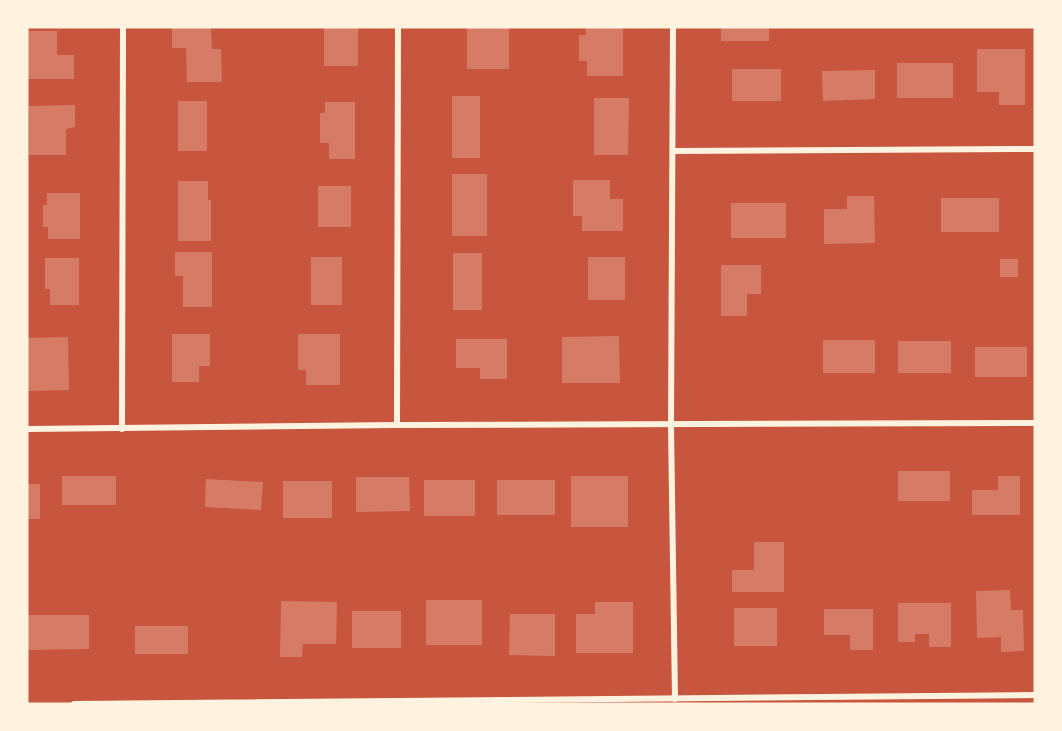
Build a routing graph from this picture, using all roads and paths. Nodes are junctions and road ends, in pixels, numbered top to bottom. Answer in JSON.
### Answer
{"nodes":[{"id":1,"x":123,"y":27,"type":"edge"},
{"id":2,"x":398,"y":27,"type":"edge"},
{"id":3,"x":673,"y":27,"type":"edge"},
{"id":4,"x":1035,"y":149,"type":"edge"},
{"id":5,"x":673,"y":152,"type":"junction"},
{"id":6,"x":1035,"y":423,"type":"edge"},
{"id":7,"x":397,"y":425,"type":"junction"},
{"id":8,"x":671,"y":426,"type":"junction"},
{"id":9,"x":27,"y":429,"type":"edge"},
{"id":10,"x":122,"y":429,"type":"junction"},
{"id":11,"x":1035,"y":695,"type":"edge"},
{"id":12,"x":675,"y":699,"type":"junction"},
{"id":13,"x":74,"y":704,"type":"edge"}],
"edges":[{"from":1,"to":10,"type":"street"},
{"from":2,"to":7,"type":"street"},
{"from":3,"to":5,"type":"street"},
{"from":4,"to":5,"type":"street"},
{"from":5,"to":8,"type":"street"},
{"from":6,"to":8,"type":"street"},
{"from":7,"to":8,"type":"street"},
{"from":7,"to":10,"type":"street"},
{"from":8,"to":12,"type":"street"},
{"from":9,"to":10,"type":"street"},
{"from":11,"to":12,"type":"street"},
{"from":12,"to":13,"type":"street"}]}
